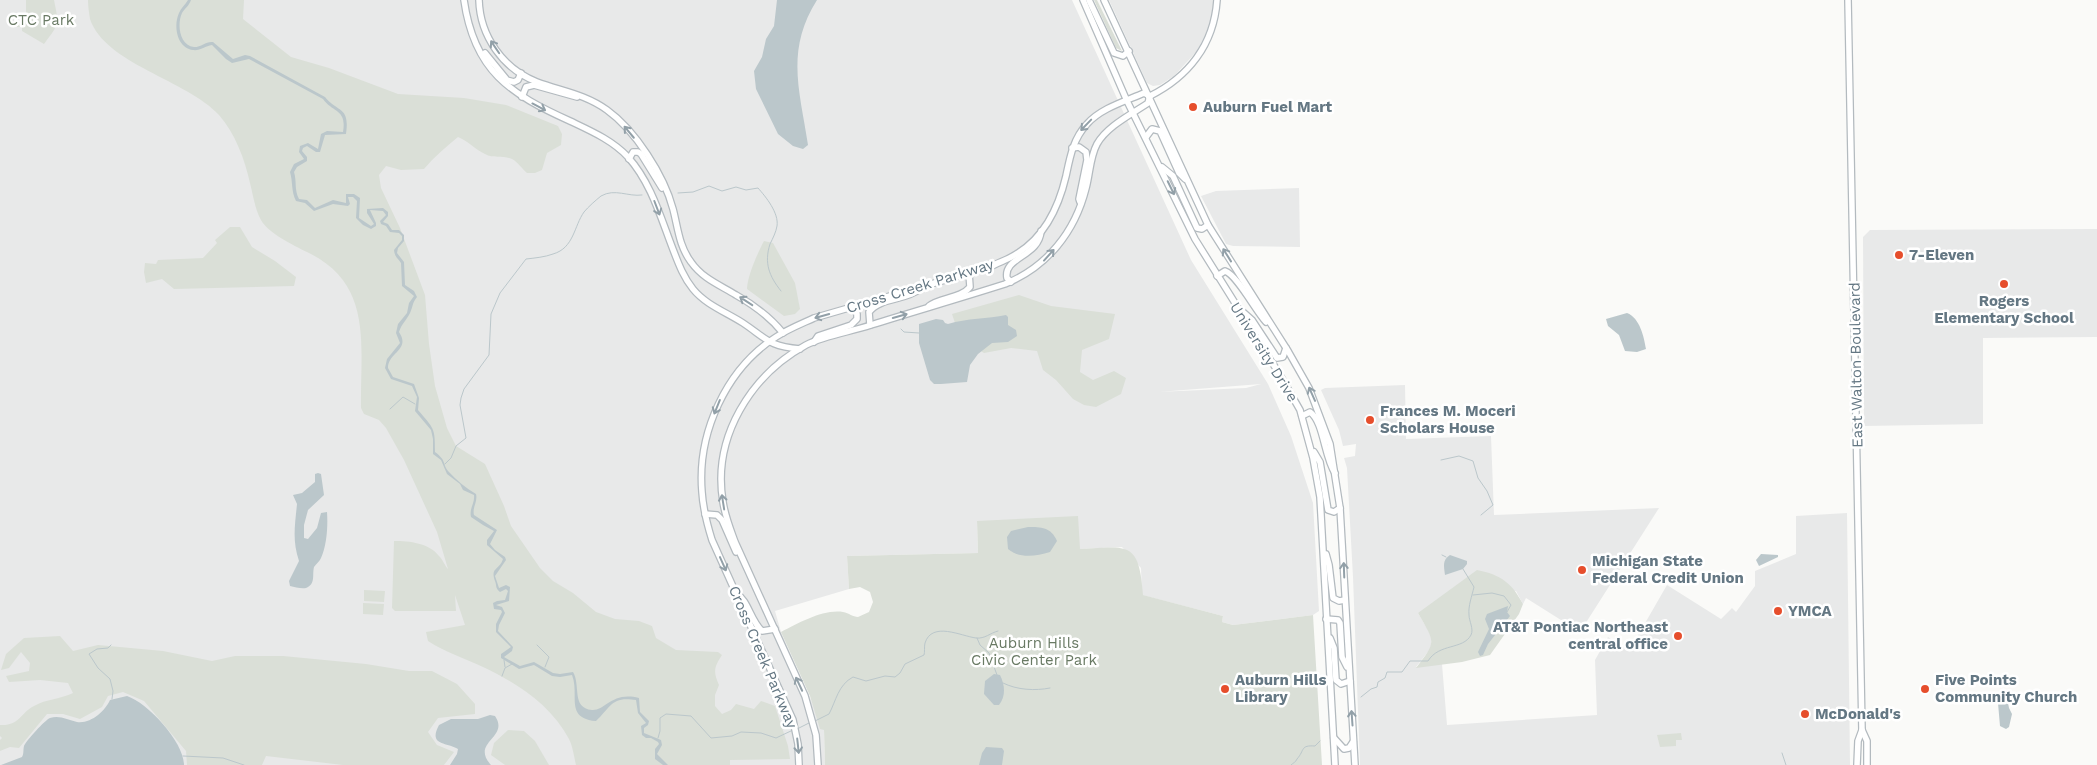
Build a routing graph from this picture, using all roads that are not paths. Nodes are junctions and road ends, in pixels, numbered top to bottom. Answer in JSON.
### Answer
{"nodes":[{"id":1,"x":464,"y":0,"type":"edge"},
{"id":2,"x":479,"y":0,"type":"edge"},
{"id":3,"x":1083,"y":0,"type":"edge"},
{"id":4,"x":1089,"y":0,"type":"edge"},
{"id":5,"x":1104,"y":0,"type":"edge"},
{"id":6,"x":1217,"y":0,"type":"edge"},
{"id":7,"x":1848,"y":0,"type":"edge"},
{"id":8,"x":479,"y":49,"type":"junction"},
{"id":9,"x":1129,"y":51,"type":"junction"},
{"id":10,"x":520,"y":73,"type":"junction"},
{"id":11,"x":1150,"y":96,"type":"junction"},
{"id":12,"x":522,"y":97,"type":"junction"},
{"id":13,"x":589,"y":98,"type":"junction"},
{"id":14,"x":1127,"y":100,"type":"junction"},
{"id":15,"x":1134,"y":113,"type":"junction"},
{"id":16,"x":1146,"y":137,"type":"junction"},
{"id":17,"x":1072,"y":148,"type":"junction"},
{"id":18,"x":629,"y":159,"type":"junction"},
{"id":19,"x":1160,"y":166,"type":"junction"},
{"id":20,"x":1189,"y":182,"type":"junction"},
{"id":21,"x":669,"y":198,"type":"junction"},
{"id":22,"x":1081,"y":204,"type":"junction"},
{"id":23,"x":1208,"y":225,"type":"junction"},
{"id":24,"x":1041,"y":231,"type":"junction"},
{"id":25,"x":969,"y":273,"type":"junction"},
{"id":26,"x":1217,"y":276,"type":"junction"},
{"id":27,"x":1011,"y":282,"type":"junction"},
{"id":28,"x":924,"y":286,"type":"junction"},
{"id":29,"x":852,"y":307,"type":"junction"},
{"id":30,"x":1237,"y":308,"type":"junction"},
{"id":31,"x":925,"y":309,"type":"junction"},
{"id":32,"x":870,"y":326,"type":"junction"},
{"id":33,"x":1274,"y":330,"type":"junction"},
{"id":34,"x":783,"y":333,"type":"junction"},
{"id":35,"x":814,"y":342,"type":"junction"},
{"id":36,"x":769,"y":343,"type":"junction"},
{"id":37,"x":1286,"y":348,"type":"junction"},
{"id":38,"x":800,"y":349,"type":"junction"},
{"id":39,"x":1302,"y":416,"type":"junction"},
{"id":40,"x":1310,"y":444,"type":"junction"},
{"id":41,"x":1336,"y":475,"type":"junction"},
{"id":42,"x":1340,"y":508,"type":"junction"},
{"id":43,"x":705,"y":514,"type":"junction"},
{"id":44,"x":1324,"y":547,"type":"junction"},
{"id":45,"x":745,"y":564,"type":"junction"},
{"id":46,"x":736,"y":592,"type":"junction"},
{"id":47,"x":1345,"y":600,"type":"junction"},
{"id":48,"x":1326,"y":619,"type":"junction"},
{"id":49,"x":775,"y":629,"type":"junction"},
{"id":50,"x":1328,"y":634,"type":"junction"},
{"id":51,"x":1349,"y":671,"type":"junction"},
{"id":52,"x":1350,"y":682,"type":"junction"},
{"id":53,"x":1862,"y":730,"type":"junction"},
{"id":54,"x":1334,"y":738,"type":"junction"},
{"id":55,"x":1353,"y":742,"type":"junction"},
{"id":56,"x":799,"y":765,"type":"edge"},
{"id":57,"x":818,"y":765,"type":"edge"},
{"id":58,"x":1335,"y":765,"type":"edge"},
{"id":59,"x":1355,"y":765,"type":"edge"},
{"id":60,"x":1857,"y":765,"type":"edge"},
{"id":61,"x":1867,"y":765,"type":"edge"}],
"edges":[{"from":1,"to":8,"type":"street"},
{"from":10,"to":2,"type":"street","one_way":true},
{"from":3,"to":14,"type":"street","name":"University Drive"},
{"from":4,"to":9,"type":"street"},
{"from":5,"to":9,"type":"street","name":"University Drive"},
{"from":6,"to":11,"type":"street"},
{"from":7,"to":53,"type":"street","name":"East Walton Boulevard"},
{"from":8,"to":10,"type":"street"},
{"from":8,"to":12,"type":"street"},
{"from":9,"to":11,"type":"street","name":"University Drive"},
{"from":10,"to":13,"type":"street"},
{"from":11,"to":14,"type":"street","name":"Cross Creek Parkway"},
{"from":11,"to":15,"type":"street","name":"Cross Creek Parkway"},
{"from":11,"to":20,"type":"street","name":"University Drive"},
{"from":12,"to":13,"type":"street"},
{"from":12,"to":18,"type":"street","one_way":true},
{"from":21,"to":13,"type":"street","one_way":true},
{"from":14,"to":15,"type":"street","name":"University Drive"},
{"from":14,"to":17,"type":"street","name":"Cross Creek Parkway","one_way":true},
{"from":15,"to":16,"type":"street","name":"University Drive"},
{"from":15,"to":22,"type":"street","name":"Cross Creek Parkway"},
{"from":16,"to":19,"type":"street","name":"University Drive"},
{"from":16,"to":20,"type":"street"},
{"from":17,"to":22,"type":"street"},
{"from":17,"to":24,"type":"street","name":"Cross Creek Parkway"},
{"from":18,"to":21,"type":"street"},
{"from":18,"to":36,"type":"street","one_way":true},
{"from":19,"to":23,"type":"street"},
{"from":19,"to":26,"type":"street","name":"University Drive","one_way":true},
{"from":20,"to":23,"type":"street","name":"University Drive"},
{"from":34,"to":21,"type":"street","one_way":true},
{"from":27,"to":22,"type":"street","name":"Cross Creek Parkway","one_way":true},
{"from":33,"to":23,"type":"street","name":"University Drive","one_way":true},
{"from":24,"to":25,"type":"street","name":"Cross Creek Parkway"},
{"from":24,"to":27,"type":"street"},
{"from":25,"to":28,"type":"street","name":"Cross Creek Parkway"},
{"from":25,"to":31,"type":"street"},
{"from":26,"to":30,"type":"street","name":"University Drive"},
{"from":26,"to":33,"type":"street"},
{"from":27,"to":31,"type":"street","name":"Cross Creek Parkway"},
{"from":28,"to":29,"type":"street","name":"Cross Creek Parkway"},
{"from":28,"to":32,"type":"street"},
{"from":29,"to":34,"type":"street","name":"Cross Creek Parkway","one_way":true},
{"from":29,"to":35,"type":"street"},
{"from":30,"to":37,"type":"street"},
{"from":30,"to":39,"type":"street","name":"University Drive"},
{"from":32,"to":31,"type":"street","name":"Cross Creek Parkway","one_way":true},
{"from":32,"to":35,"type":"street","name":"Cross Creek Parkway"},
{"from":33,"to":37,"type":"street","name":"University Drive"},
{"from":34,"to":36,"type":"street","name":"Cross Creek Parkway"},
{"from":35,"to":38,"type":"street","name":"Cross Creek Parkway"},
{"from":36,"to":38,"type":"street"},
{"from":36,"to":43,"type":"street","name":"Cross Creek Parkway","one_way":true},
{"from":41,"to":37,"type":"street","name":"University Drive","one_way":true},
{"from":45,"to":38,"type":"street","name":"Cross Creek Parkway","one_way":true},
{"from":39,"to":40,"type":"street","name":"University Drive"},
{"from":39,"to":41,"type":"street"},
{"from":40,"to":42,"type":"street"},
{"from":40,"to":44,"type":"street","name":"University Drive"},
{"from":41,"to":42,"type":"street","name":"University Drive"},
{"from":47,"to":42,"type":"street","name":"University Drive","one_way":true},
{"from":43,"to":45,"type":"street"},
{"from":43,"to":46,"type":"street","name":"Cross Creek Parkway","one_way":true},
{"from":44,"to":47,"type":"street"},
{"from":44,"to":48,"type":"street","name":"University Drive"},
{"from":45,"to":49,"type":"street","name":"Cross Creek Parkway"},
{"from":46,"to":49,"type":"street"},
{"from":46,"to":56,"type":"street","name":"Cross Creek Parkway","one_way":true},
{"from":47,"to":51,"type":"street","name":"University Drive"},
{"from":48,"to":50,"type":"street","name":"University Drive"},
{"from":48,"to":51,"type":"street"},
{"from":57,"to":49,"type":"street","name":"Cross Creek Parkway","one_way":true},
{"from":50,"to":52,"type":"street"},
{"from":50,"to":54,"type":"street","name":"University Drive"},
{"from":51,"to":52,"type":"street","name":"University Drive"},
{"from":55,"to":52,"type":"street","name":"University Drive","one_way":true},
{"from":53,"to":60,"type":"street","name":"East Walton Boulevard"},
{"from":53,"to":61,"type":"street","name":"East Walton Boulevard"},
{"from":54,"to":55,"type":"street"},
{"from":54,"to":58,"type":"street","name":"University Drive"},
{"from":55,"to":59,"type":"street","name":"University Drive"}]}
